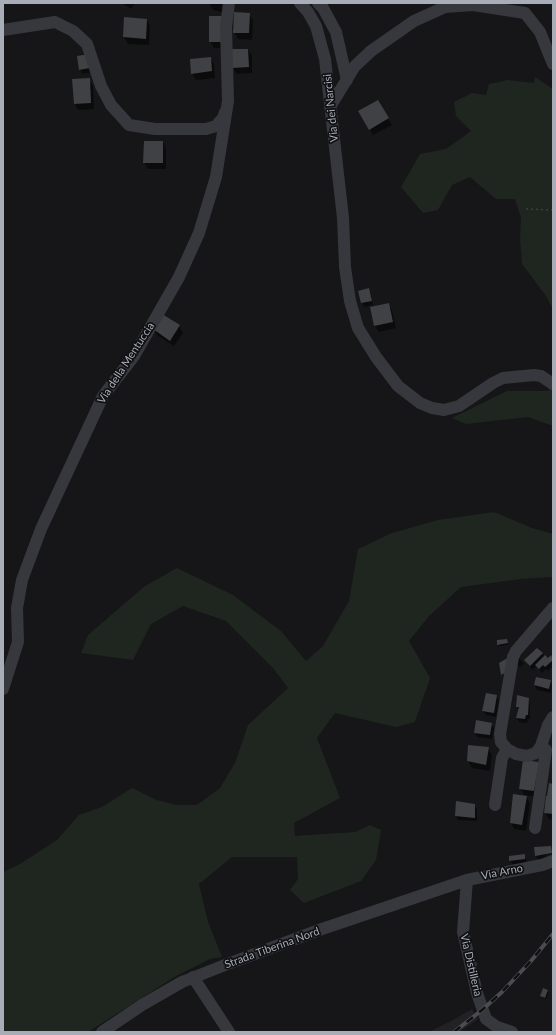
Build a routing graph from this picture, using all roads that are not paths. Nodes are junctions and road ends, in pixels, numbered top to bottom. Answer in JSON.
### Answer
{"nodes":[{"id":1,"x":229,"y":3,"type":"edge"},
{"id":2,"x":300,"y":3,"type":"edge"},
{"id":3,"x":318,"y":3,"type":"edge"},
{"id":4,"x":3,"y":30,"type":"edge"},
{"id":5,"x":553,"y":64,"type":"edge"},
{"id":6,"x":347,"y":80,"type":"junction"},
{"id":7,"x":227,"y":105,"type":"junction"},
{"id":8,"x":330,"y":107,"type":"junction"},
{"id":9,"x":553,"y":384,"type":"edge"},
{"id":10,"x":553,"y":608,"type":"edge"},
{"id":11,"x":3,"y":689,"type":"edge"},
{"id":12,"x":552,"y":719,"type":"edge"},
{"id":13,"x":541,"y":746,"type":"junction"},
{"id":14,"x":506,"y":749,"type":"junction"},
{"id":15,"x":494,"y":805,"type":"dead end"},
{"id":16,"x":535,"y":828,"type":"dead end"},
{"id":17,"x":553,"y":861,"type":"edge"},
{"id":18,"x":467,"y":880,"type":"junction"},
{"id":19,"x":451,"y":885,"type":"joint"},
{"id":20,"x":193,"y":977,"type":"junction"},
{"id":21,"x":102,"y":1032,"type":"edge"},
{"id":22,"x":229,"y":1032,"type":"edge"},
{"id":23,"x":512,"y":1032,"type":"edge"}],
"edges":[{"from":1,"to":7,"type":"street","name":"Via della Mentuccia"},
{"from":2,"to":8,"type":"street","name":"Via dei Narcisi"},
{"from":3,"to":6,"type":"street"},
{"from":4,"to":7,"type":"street","name":"Via della Mentuccia"},
{"from":5,"to":6,"type":"street"},
{"from":6,"to":8,"type":"street"},
{"from":7,"to":11,"type":"street","name":"Via della Mentuccia"},
{"from":8,"to":9,"type":"street","name":"Via dei Narcisi"},
{"from":10,"to":14,"type":"street"},
{"from":12,"to":13,"type":"street"},
{"from":13,"to":14,"type":"street"},
{"from":13,"to":16,"type":"street"},
{"from":14,"to":15,"type":"street"},
{"from":17,"to":18,"type":"street","name":"Via Arno"},
{"from":18,"to":19,"type":"street","name":"Via Arno"},
{"from":18,"to":23,"type":"street","name":"Via Distilleria"},
{"from":19,"to":20,"type":"street","name":"Strada Tiberina Nord"},
{"from":20,"to":21,"type":"street","name":"Strada Tiberina Nord"},
{"from":20,"to":22,"type":"street"}]}
